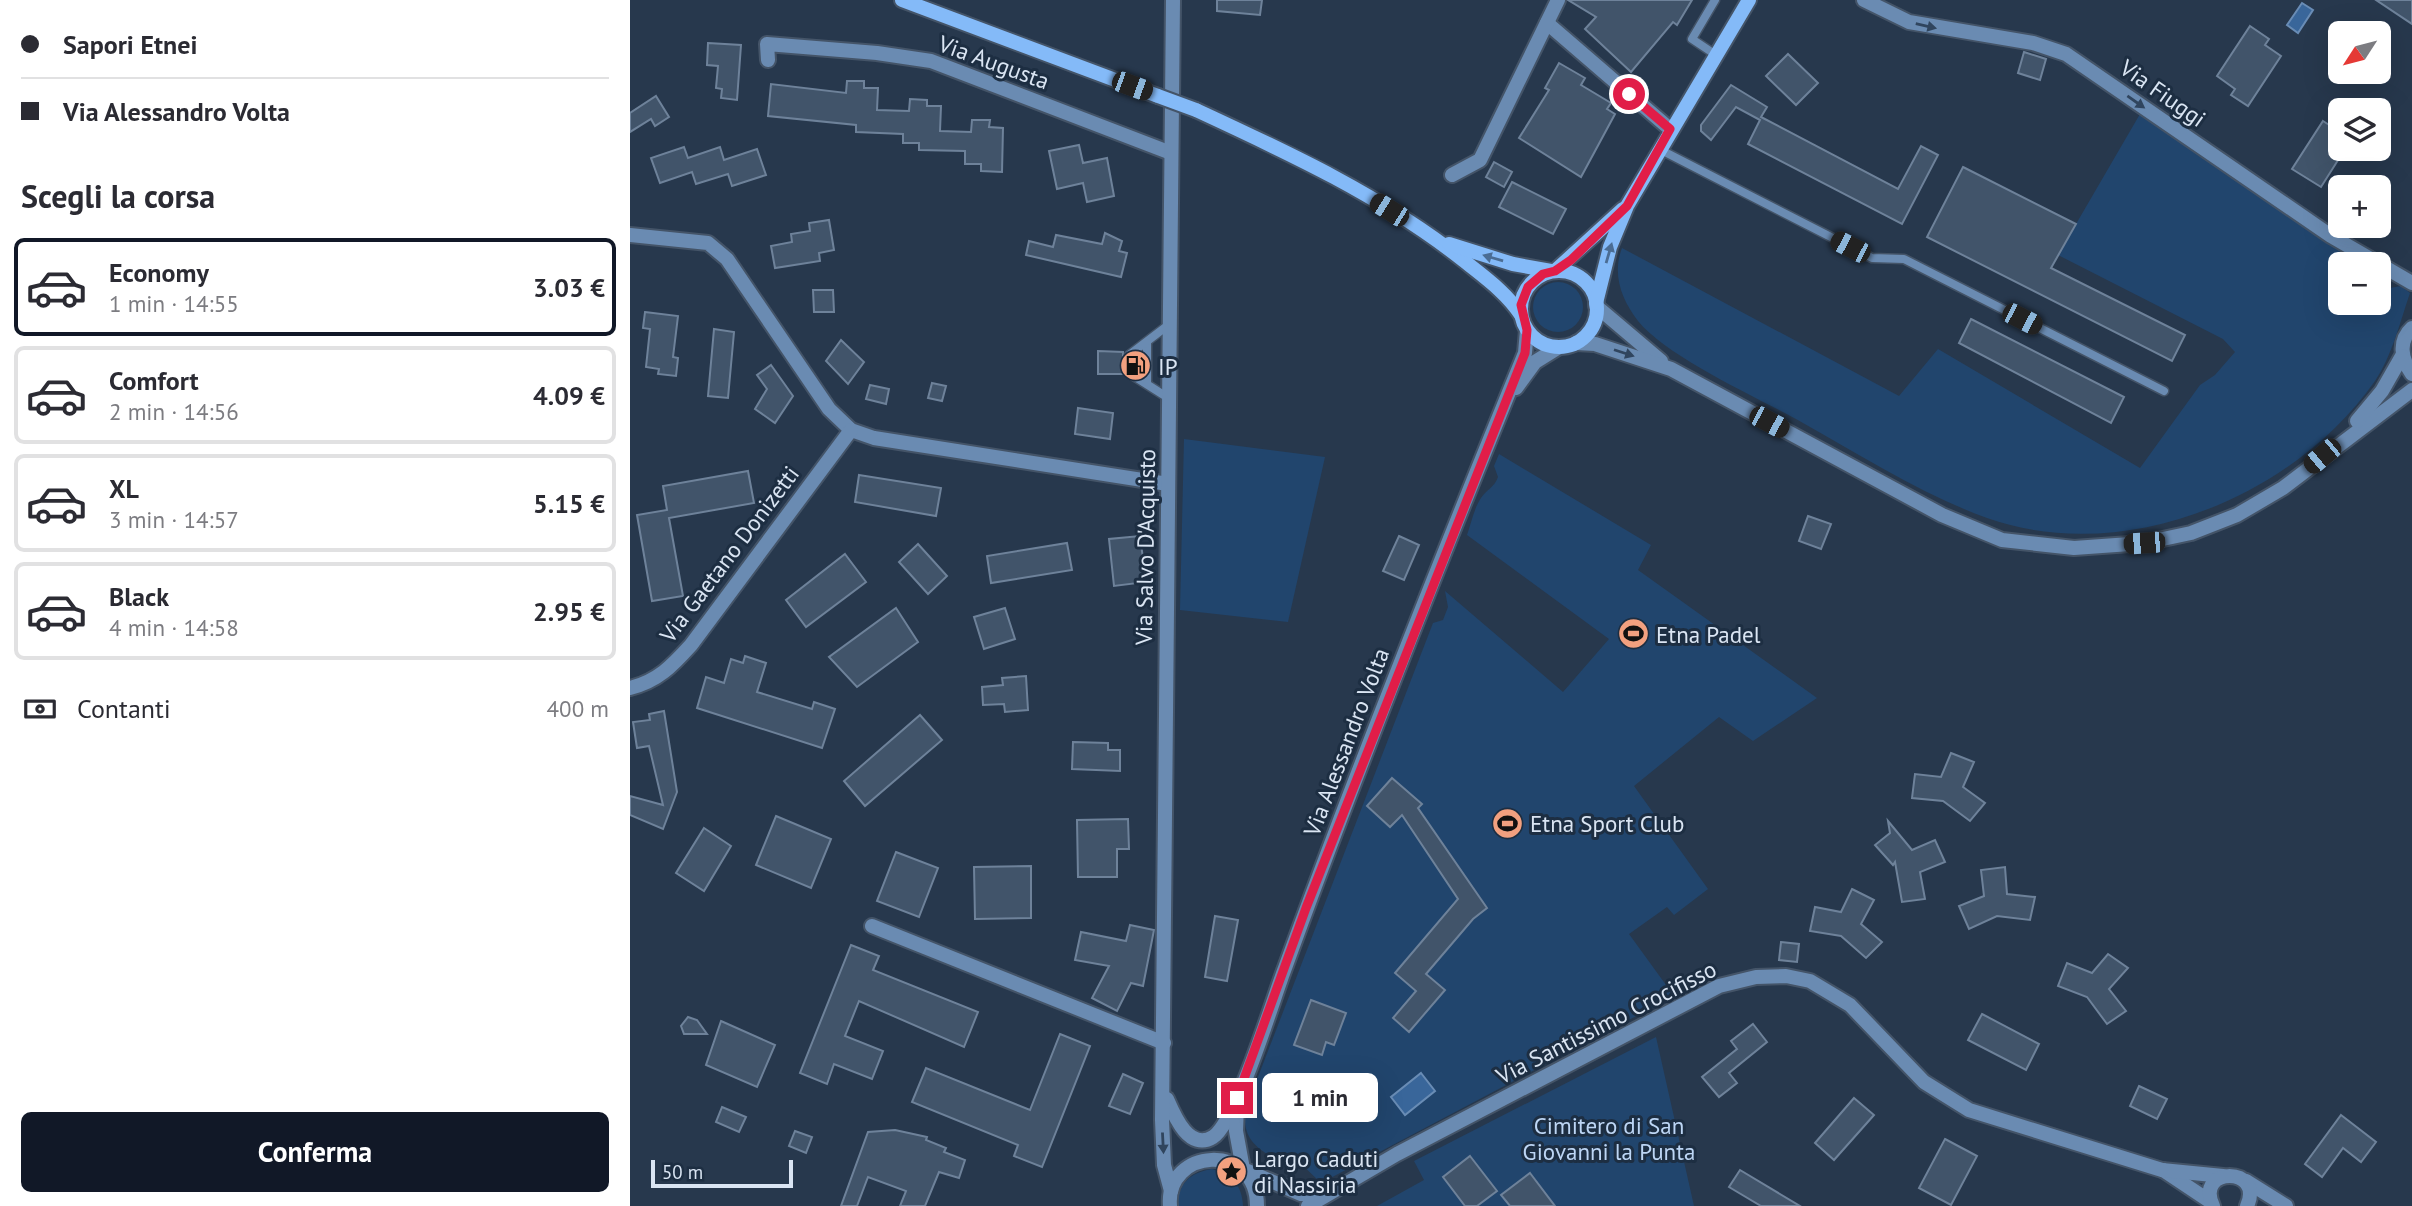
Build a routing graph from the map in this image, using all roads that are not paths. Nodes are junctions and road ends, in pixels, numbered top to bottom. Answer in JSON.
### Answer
{"nodes":[{"id":1,"x":902,"y":0,"type":"edge"},
{"id":2,"x":1172,"y":0,"type":"edge"},
{"id":3,"x":1558,"y":0,"type":"edge"},
{"id":4,"x":1714,"y":0,"type":"edge"},
{"id":5,"x":1749,"y":0,"type":"edge"},
{"id":6,"x":1864,"y":0,"type":"edge"},
{"id":7,"x":1547,"y":23,"type":"junction"},
{"id":8,"x":1716,"y":55,"type":"junction"},
{"id":9,"x":768,"y":60,"type":"dead end"},
{"id":10,"x":1670,"y":129,"type":"junction"},
{"id":11,"x":1660,"y":149,"type":"junction"},
{"id":12,"x":1171,"y":153,"type":"junction"},
{"id":13,"x":1452,"y":175,"type":"dead end"},
{"id":14,"x":1627,"y":206,"type":"junction"},
{"id":15,"x":630,"y":235,"type":"edge"},
{"id":16,"x":1436,"y":239,"type":"junction"},
{"id":17,"x":1554,"y":271,"type":"junction"},
{"id":18,"x":2412,"y":283,"type":"edge"},
{"id":19,"x":1596,"y":304,"type":"junction"},
{"id":20,"x":1521,"y":315,"type":"junction"},
{"id":21,"x":1171,"y":323,"type":"junction"},
{"id":22,"x":2410,"y":327,"type":"edge"},
{"id":23,"x":1527,"y":330,"type":"junction"},
{"id":24,"x":1147,"y":343,"type":"junction"},
{"id":25,"x":1576,"y":343,"type":"junction"},
{"id":26,"x":1559,"y":347,"type":"junction"},
{"id":27,"x":2402,"y":356,"type":"junction"},
{"id":28,"x":1671,"y":369,"type":"junction"},
{"id":29,"x":2412,"y":374,"type":"edge"},
{"id":30,"x":1147,"y":382,"type":"junction"},
{"id":31,"x":2412,"y":390,"type":"edge"},
{"id":32,"x":2164,"y":391,"type":"dead end"},
{"id":33,"x":1170,"y":398,"type":"junction"},
{"id":34,"x":1503,"y":406,"type":"junction"},
{"id":35,"x":851,"y":430,"type":"junction"},
{"id":36,"x":2335,"y":446,"type":"junction"},
{"id":37,"x":1168,"y":484,"type":"junction"},
{"id":38,"x":630,"y":688,"type":"edge"},
{"id":39,"x":872,"y":926,"type":"dead end"},
{"id":40,"x":1164,"y":1043,"type":"junction"},
{"id":41,"x":1165,"y":1095,"type":"junction"},
{"id":42,"x":1237,"y":1098,"type":"junction"},
{"id":43,"x":1189,"y":1135,"type":"junction"},
{"id":44,"x":1212,"y":1137,"type":"junction"},
{"id":45,"x":1202,"y":1150,"type":"junction"},
{"id":46,"x":1217,"y":1159,"type":"junction"},
{"id":47,"x":1187,"y":1168,"type":"junction"},
{"id":48,"x":1243,"y":1169,"type":"junction"},
{"id":49,"x":2162,"y":1170,"type":"junction"},
{"id":50,"x":2223,"y":1176,"type":"junction"},
{"id":51,"x":2242,"y":1179,"type":"junction"},
{"id":52,"x":1329,"y":1194,"type":"junction"},
{"id":53,"x":1170,"y":1201,"type":"edge"},
{"id":54,"x":2212,"y":1205,"type":"edge"},
{"id":55,"x":1257,"y":1206,"type":"edge"},
{"id":56,"x":1308,"y":1206,"type":"edge"},
{"id":57,"x":2247,"y":1206,"type":"edge"},
{"id":58,"x":2286,"y":1206,"type":"edge"}],
"edges":[{"from":1,"to":16,"type":"main road","bridge":true},
{"from":2,"to":12,"type":"street","name":"Via Salvo D'Acquisto"},
{"from":3,"to":7,"type":"street"},
{"from":4,"to":8,"type":"lane"},
{"from":5,"to":8,"type":"main road"},
{"from":6,"to":18,"type":"street","name":"Via Fiuggi","one_way":true},
{"from":7,"to":10,"type":"street"},
{"from":7,"to":13,"type":"street"},
{"from":8,"to":10,"type":"main road"},
{"from":9,"to":12,"type":"street","name":"Via Augusta"},
{"from":10,"to":11,"type":"main road"},
{"from":11,"to":14,"type":"main road"},
{"from":11,"to":32,"type":"lane"},
{"from":12,"to":21,"type":"street","name":"Via Salvo D'Acquisto"},
{"from":14,"to":17,"type":"main road"},
{"from":19,"to":14,"type":"main road","one_way":true},
{"from":15,"to":35,"type":"street"},
{"from":17,"to":16,"type":"main road","one_way":true},
{"from":16,"to":20,"type":"main road"},
{"from":17,"to":19,"type":"main road"},
{"from":17,"to":20,"type":"main road"},
{"from":19,"to":25,"type":"main road"},
{"from":19,"to":28,"type":"street"},
{"from":20,"to":23,"type":"main road"},
{"from":21,"to":24,"type":"lane"},
{"from":21,"to":33,"type":"street","name":"Via Salvo D'Acquisto"},
{"from":22,"to":27,"type":"street"},
{"from":23,"to":26,"type":"main road"},
{"from":23,"to":34,"type":"street"},
{"from":24,"to":30,"type":"lane"},
{"from":24,"to":30,"type":"lane"},
{"from":25,"to":26,"type":"main road"},
{"from":25,"to":28,"type":"street","one_way":true},
{"from":26,"to":34,"type":"street"},
{"from":27,"to":29,"type":"street"},
{"from":27,"to":36,"type":"street"},
{"from":28,"to":36,"type":"street"},
{"from":30,"to":33,"type":"lane"},
{"from":31,"to":36,"type":"street"},
{"from":33,"to":37,"type":"street","name":"Via Salvo D'Acquisto"},
{"from":34,"to":42,"type":"street","name":"Via Alessandro Volta"},
{"from":35,"to":37,"type":"street"},
{"from":35,"to":38,"type":"street","name":"Via Gaetano Donizetti"},
{"from":37,"to":40,"type":"street","name":"Via Salvo D'Acquisto"},
{"from":39,"to":40,"type":"street"},
{"from":40,"to":41,"type":"street","name":"Via Salvo D'Acquisto"},
{"from":41,"to":43,"type":"street"},
{"from":41,"to":53,"type":"street","name":"Via Salvo D'Acquisto","one_way":true},
{"from":42,"to":44,"type":"street"},
{"from":42,"to":48,"type":"street"},
{"from":43,"to":44,"type":"street"},
{"from":43,"to":45,"type":"street"},
{"from":44,"to":45,"type":"street"},
{"from":45,"to":46,"type":"street"},
{"from":45,"to":47,"type":"street"},
{"from":46,"to":47,"type":"street"},
{"from":46,"to":48,"type":"street"},
{"from":47,"to":53,"type":"street"},
{"from":48,"to":52,"type":"street"},
{"from":48,"to":55,"type":"street"},
{"from":49,"to":50,"type":"street"},
{"from":49,"to":52,"type":"street","name":"Via Santissimo Crocifisso"},
{"from":49,"to":54,"type":"street"},
{"from":50,"to":51,"type":"street"},
{"from":50,"to":54,"type":"street"},
{"from":51,"to":57,"type":"street"},
{"from":51,"to":58,"type":"street"},
{"from":52,"to":56,"type":"street","name":"Via Santissimo Crocifisso"}]}
